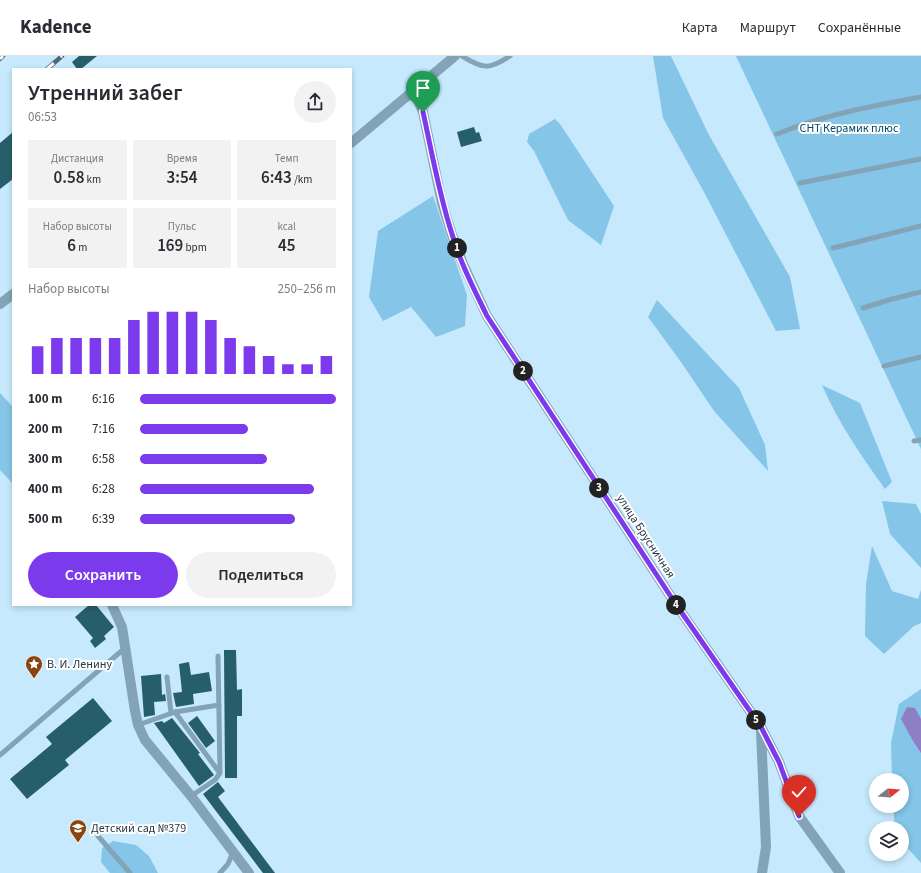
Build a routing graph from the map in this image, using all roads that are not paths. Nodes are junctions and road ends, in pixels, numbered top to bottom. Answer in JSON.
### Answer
{"nodes":[{"id":1,"x":455,"y":56,"type":"edge"},
{"id":2,"x":462,"y":56,"type":"edge"},
{"id":3,"x":510,"y":56,"type":"edge"},
{"id":4,"x":414,"y":90,"type":"junction"},
{"id":5,"x":921,"y":96,"type":"edge"},
{"id":6,"x":777,"y":134,"type":"dead end"},
{"id":7,"x":352,"y":142,"type":"edge"},
{"id":8,"x":921,"y":159,"type":"edge"},
{"id":9,"x":800,"y":183,"type":"dead end"},
{"id":10,"x":921,"y":226,"type":"edge"},
{"id":11,"x":833,"y":248,"type":"dead end"},
{"id":12,"x":921,"y":292,"type":"edge"},
{"id":13,"x":12,"y":295,"type":"edge"},
{"id":14,"x":0,"y":304,"type":"edge"},
{"id":15,"x":863,"y":308,"type":"dead end"},
{"id":16,"x":921,"y":357,"type":"edge"},
{"id":17,"x":884,"y":366,"type":"dead end"},
{"id":18,"x":921,"y":440,"type":"edge"},
{"id":19,"x":914,"y":441,"type":"dead end"},
{"id":20,"x":112,"y":606,"type":"edge"},
{"id":21,"x":125,"y":648,"type":"junction"},
{"id":22,"x":218,"y":656,"type":"dead end"},
{"id":23,"x":167,"y":677,"type":"dead end"},
{"id":24,"x":219,"y":705,"type":"junction"},
{"id":25,"x":173,"y":713,"type":"junction"},
{"id":26,"x":138,"y":725,"type":"junction"},
{"id":27,"x":761,"y":727,"type":"junction"},
{"id":28,"x":0,"y":755,"type":"edge"},
{"id":29,"x":220,"y":773,"type":"junction"},
{"id":30,"x":191,"y":796,"type":"junction"},
{"id":31,"x":98,"y":836,"type":"dead end"},
{"id":32,"x":234,"y":851,"type":"junction"},
{"id":33,"x":130,"y":873,"type":"edge"},
{"id":34,"x":220,"y":873,"type":"edge"},
{"id":35,"x":250,"y":873,"type":"edge"},
{"id":36,"x":762,"y":873,"type":"edge"},
{"id":37,"x":840,"y":873,"type":"edge"}],
"edges":[{"from":1,"to":4,"type":"street"},
{"from":2,"to":3,"type":"lane"},
{"from":4,"to":7,"type":"street"},
{"from":4,"to":27,"type":"street","name":"улица Брусничная"},
{"from":5,"to":6,"type":"lane"},
{"from":8,"to":9,"type":"lane"},
{"from":10,"to":11,"type":"lane"},
{"from":12,"to":15,"type":"lane"},
{"from":13,"to":14,"type":"street"},
{"from":16,"to":17,"type":"lane"},
{"from":18,"to":19,"type":"lane"},
{"from":20,"to":21,"type":"street"},
{"from":21,"to":26,"type":"street"},
{"from":21,"to":28,"type":"lane"},
{"from":22,"to":24,"type":"lane"},
{"from":23,"to":25,"type":"lane"},
{"from":24,"to":25,"type":"lane"},
{"from":24,"to":29,"type":"lane"},
{"from":25,"to":26,"type":"lane"},
{"from":25,"to":29,"type":"lane"},
{"from":26,"to":30,"type":"street"},
{"from":27,"to":36,"type":"street"},
{"from":27,"to":37,"type":"street","name":"улица Брусничная"},
{"from":29,"to":30,"type":"lane"},
{"from":30,"to":32,"type":"street"},
{"from":31,"to":33,"type":"lane"},
{"from":32,"to":34,"type":"lane"},
{"from":32,"to":35,"type":"street"}]}
